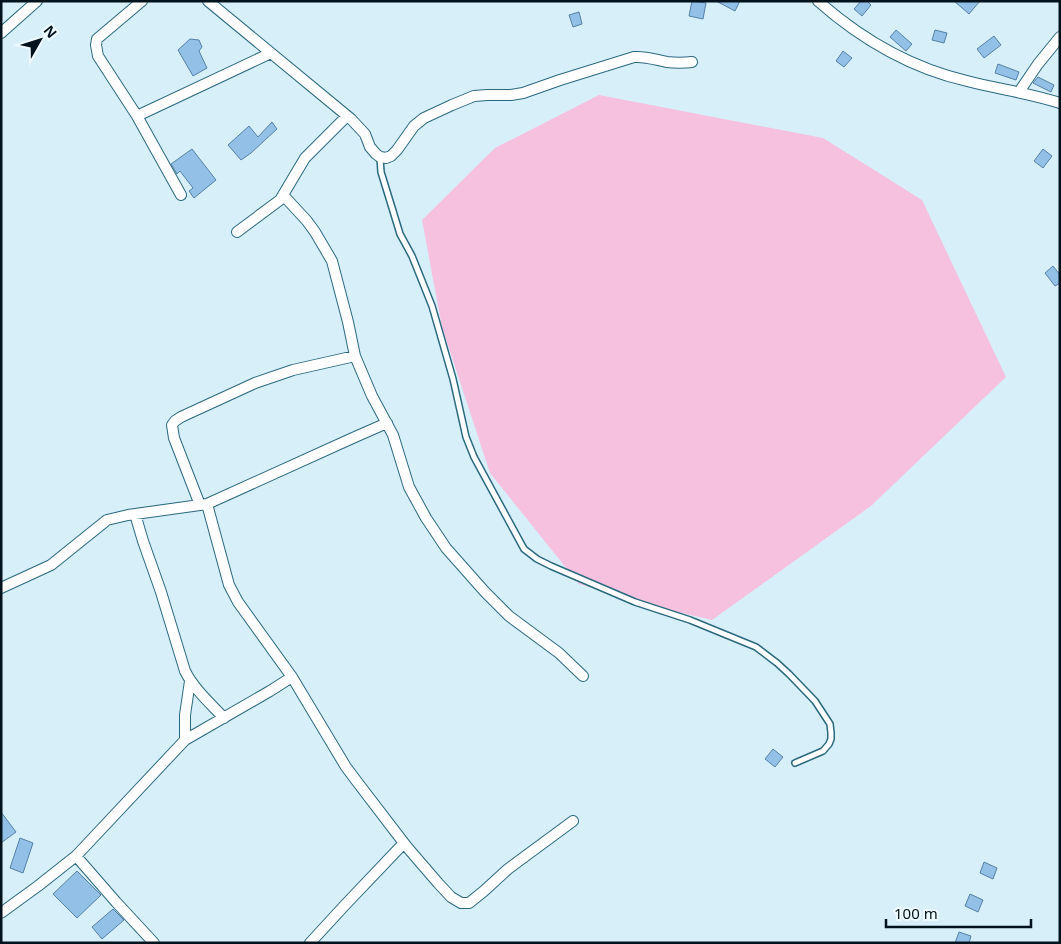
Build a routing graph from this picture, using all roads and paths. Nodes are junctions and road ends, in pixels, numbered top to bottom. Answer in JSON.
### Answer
{"nodes":[{"id":1,"x":37,"y":1,"type":"edge"},
{"id":2,"x":142,"y":1,"type":"edge"},
{"id":3,"x":208,"y":1,"type":"edge"},
{"id":4,"x":818,"y":1,"type":"edge"},
{"id":5,"x":1,"y":33,"type":"edge"},
{"id":6,"x":1060,"y":37,"type":"edge"},
{"id":7,"x":271,"y":53,"type":"junction"},
{"id":8,"x":692,"y":62,"type":"dead end"},
{"id":9,"x":1019,"y":92,"type":"junction"},
{"id":10,"x":1060,"y":103,"type":"edge"},
{"id":11,"x":137,"y":116,"type":"junction"},
{"id":12,"x":346,"y":116,"type":"junction"},
{"id":13,"x":380,"y":157,"type":"junction"},
{"id":14,"x":181,"y":195,"type":"dead end"},
{"id":15,"x":283,"y":195,"type":"junction"},
{"id":16,"x":237,"y":232,"type":"dead end"},
{"id":17,"x":356,"y":356,"type":"junction"},
{"id":18,"x":387,"y":423,"type":"junction"},
{"id":19,"x":203,"y":505,"type":"junction"},
{"id":20,"x":135,"y":514,"type":"junction"},
{"id":21,"x":1,"y":588,"type":"edge"},
{"id":22,"x":583,"y":676,"type":"dead end"},
{"id":23,"x":292,"y":677,"type":"junction"},
{"id":24,"x":190,"y":680,"type":"junction"},
{"id":25,"x":224,"y":718,"type":"junction"},
{"id":26,"x":186,"y":740,"type":"junction"},
{"id":27,"x":796,"y":763,"type":"dead end"},
{"id":28,"x":573,"y":821,"type":"dead end"},
{"id":29,"x":404,"y":844,"type":"junction"},
{"id":30,"x":76,"y":856,"type":"junction"},
{"id":31,"x":1,"y":913,"type":"edge"},
{"id":32,"x":154,"y":943,"type":"edge"},
{"id":33,"x":310,"y":943,"type":"edge"}],
"edges":[{"from":1,"to":5,"type":"street"},
{"from":2,"to":11,"type":"street"},
{"from":3,"to":7,"type":"street"},
{"from":4,"to":9,"type":"street"},
{"from":6,"to":9,"type":"street"},
{"from":7,"to":11,"type":"street"},
{"from":7,"to":12,"type":"street"},
{"from":8,"to":13,"type":"street"},
{"from":9,"to":10,"type":"street"},
{"from":11,"to":14,"type":"street"},
{"from":12,"to":13,"type":"street"},
{"from":12,"to":15,"type":"street"},
{"from":13,"to":27,"type":"lane"},
{"from":15,"to":16,"type":"street"},
{"from":15,"to":17,"type":"street"},
{"from":17,"to":18,"type":"street"},
{"from":17,"to":19,"type":"street"},
{"from":18,"to":19,"type":"street"},
{"from":18,"to":22,"type":"street"},
{"from":19,"to":20,"type":"street"},
{"from":19,"to":23,"type":"street"},
{"from":20,"to":21,"type":"street"},
{"from":20,"to":24,"type":"street"},
{"from":23,"to":25,"type":"street"},
{"from":23,"to":29,"type":"street"},
{"from":24,"to":25,"type":"street"},
{"from":24,"to":26,"type":"street"},
{"from":25,"to":26,"type":"street"},
{"from":26,"to":30,"type":"street"},
{"from":28,"to":29,"type":"street"},
{"from":29,"to":33,"type":"street"},
{"from":30,"to":31,"type":"street"},
{"from":30,"to":32,"type":"street"}]}
